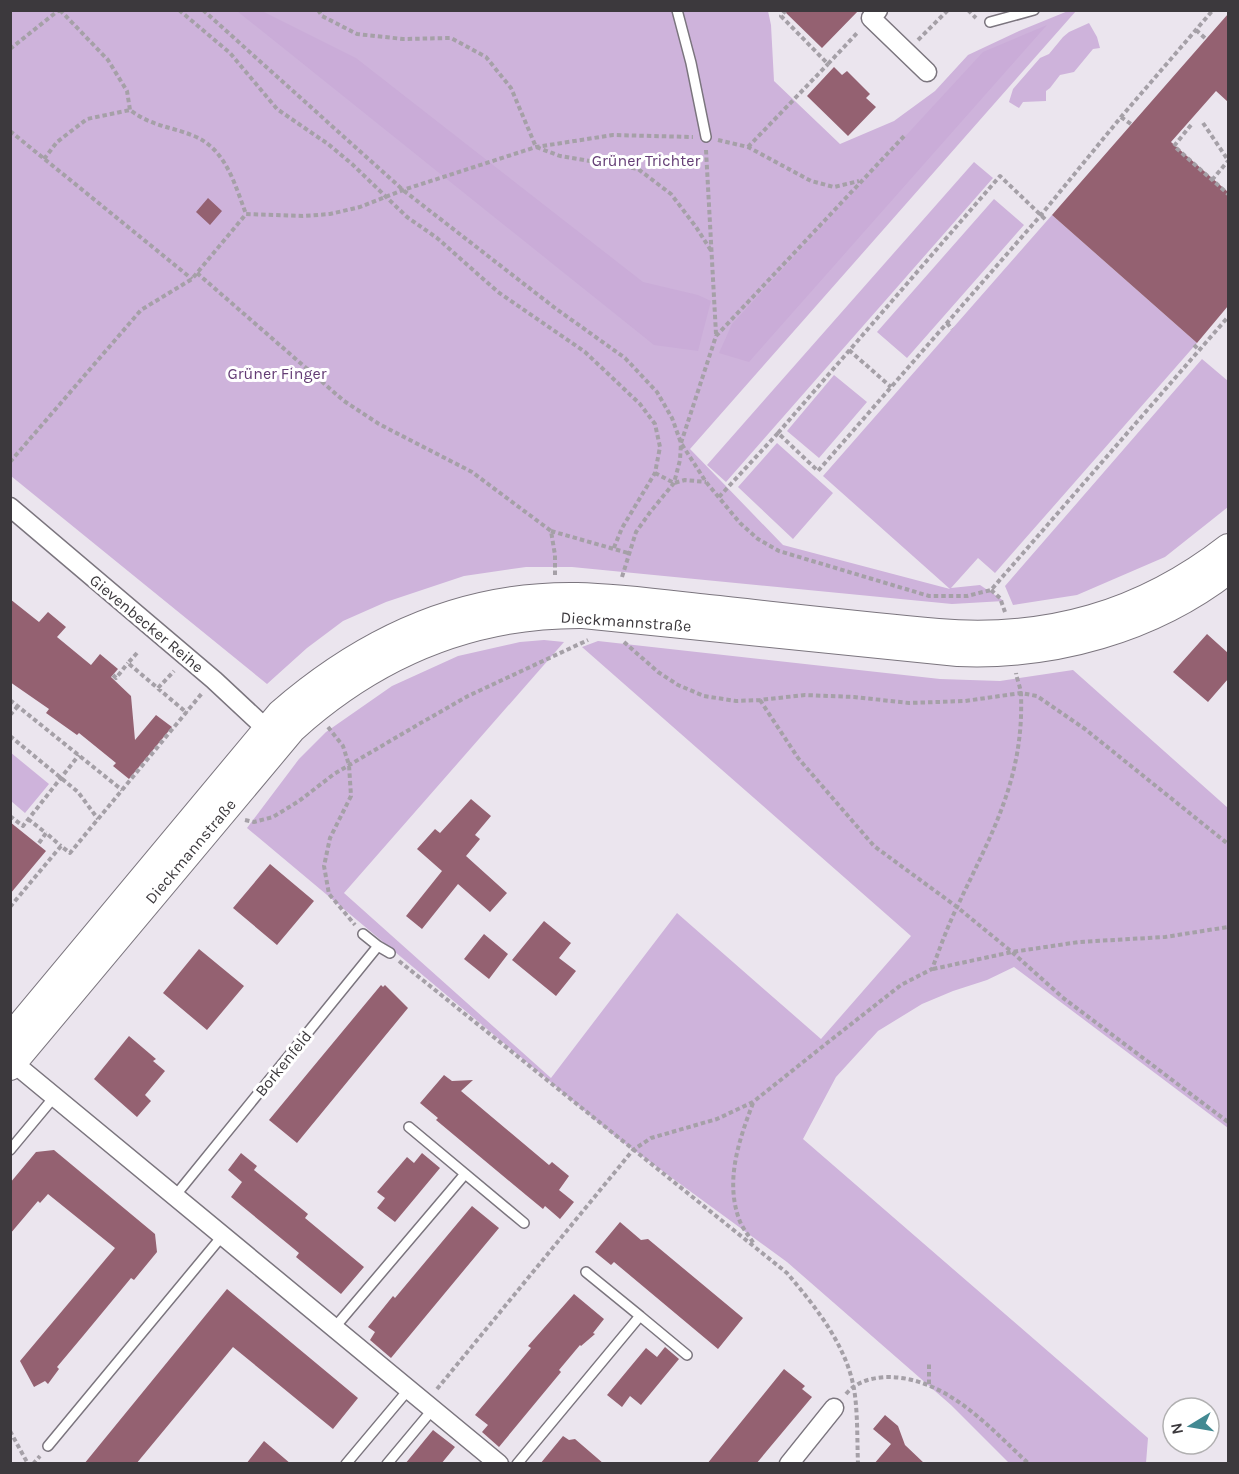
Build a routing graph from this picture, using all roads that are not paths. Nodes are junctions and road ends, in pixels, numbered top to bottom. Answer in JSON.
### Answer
{"nodes":[{"id":1,"x":676,"y":10,"type":"edge"},
{"id":2,"x":1034,"y":10,"type":"edge"},
{"id":3,"x":875,"y":14,"type":"edge"},
{"id":4,"x":990,"y":22,"type":"dead end"},
{"id":5,"x":927,"y":72,"type":"dead end"},
{"id":6,"x":706,"y":137,"type":"road end"},
{"id":7,"x":10,"y":507,"type":"edge"},
{"id":8,"x":1228,"y":547,"type":"edge"},
{"id":9,"x":1228,"y":571,"type":"edge"},
{"id":10,"x":273,"y":736,"type":"junction"},
{"id":11,"x":363,"y":934,"type":"road end"},
{"id":12,"x":378,"y":946,"type":"junction"},
{"id":13,"x":390,"y":954,"type":"road end"},
{"id":14,"x":10,"y":1037,"type":"edge"},
{"id":15,"x":12,"y":1063,"type":"edge"},
{"id":16,"x":55,"y":1096,"type":"junction"},
{"id":17,"x":409,"y":1127,"type":"dead end"},
{"id":18,"x":10,"y":1150,"type":"edge"},
{"id":19,"x":465,"y":1174,"type":"junction"},
{"id":20,"x":175,"y":1196,"type":"junction"},
{"id":21,"x":524,"y":1223,"type":"dead end"},
{"id":22,"x":223,"y":1235,"type":"junction"},
{"id":23,"x":586,"y":1272,"type":"dead end"},
{"id":24,"x":640,"y":1316,"type":"junction"},
{"id":25,"x":335,"y":1327,"type":"junction"},
{"id":26,"x":687,"y":1355,"type":"dead end"},
{"id":27,"x":409,"y":1389,"type":"junction"},
{"id":28,"x":429,"y":1406,"type":"junction"},
{"id":29,"x":834,"y":1408,"type":"road end"},
{"id":30,"x":48,"y":1446,"type":"dead end"},
{"id":31,"x":346,"y":1464,"type":"edge"},
{"id":32,"x":387,"y":1464,"type":"edge"},
{"id":33,"x":499,"y":1464,"type":"edge"},
{"id":34,"x":517,"y":1464,"type":"edge"},
{"id":35,"x":789,"y":1464,"type":"edge"}],
"edges":[{"from":1,"to":6,"type":"lane"},
{"from":2,"to":4,"type":"lane"},
{"from":3,"to":5,"type":"street"},
{"from":7,"to":10,"type":"street","name":"Gievenbecker Reihe"},
{"from":8,"to":10,"type":"street","name":"Dieckmannstraße"},
{"from":9,"to":10,"type":"street","name":"Dieckmannstraße"},
{"from":10,"to":14,"type":"street","name":"Dieckmannstraße"},
{"from":10,"to":15,"type":"street","name":"Dieckmannstraße"},
{"from":11,"to":12,"type":"lane"},
{"from":12,"to":13,"type":"lane"},
{"from":12,"to":20,"type":"lane","name":"Borkenfeld"},
{"from":15,"to":16,"type":"street"},
{"from":16,"to":18,"type":"lane"},
{"from":16,"to":20,"type":"street"},
{"from":17,"to":19,"type":"lane"},
{"from":19,"to":21,"type":"lane"},
{"from":19,"to":25,"type":"lane"},
{"from":20,"to":22,"type":"street"},
{"from":22,"to":25,"type":"street"},
{"from":22,"to":30,"type":"lane"},
{"from":23,"to":24,"type":"lane"},
{"from":24,"to":26,"type":"lane"},
{"from":24,"to":34,"type":"lane"},
{"from":25,"to":27,"type":"street"},
{"from":27,"to":28,"type":"street"},
{"from":27,"to":31,"type":"lane"},
{"from":28,"to":32,"type":"lane"},
{"from":28,"to":33,"type":"street"},
{"from":29,"to":35,"type":"street"}]}
